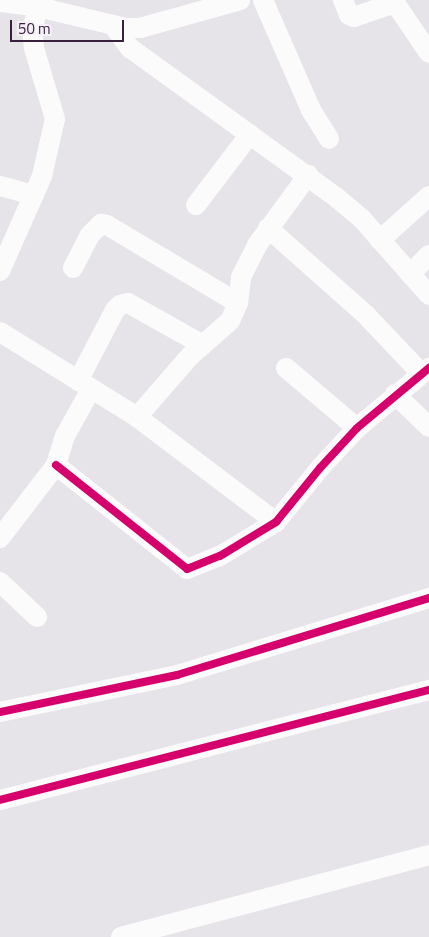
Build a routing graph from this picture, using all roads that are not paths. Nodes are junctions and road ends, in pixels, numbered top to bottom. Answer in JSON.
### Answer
{"nodes":[{"id":1,"x":240,"y":0,"type":"edge"},
{"id":2,"x":263,"y":0,"type":"edge"},
{"id":3,"x":343,"y":0,"type":"edge"},
{"id":4,"x":11,"y":2,"type":"edge"},
{"id":5,"x":38,"y":7,"type":"junction"},
{"id":6,"x":113,"y":25,"type":"junction"},
{"id":7,"x":429,"y":53,"type":"edge"},
{"id":8,"x":250,"y":134,"type":"junction"},
{"id":9,"x":329,"y":139,"type":"dead end"},
{"id":10,"x":308,"y":175,"type":"junction"},
{"id":11,"x":0,"y":186,"type":"edge"},
{"id":12,"x":34,"y":195,"type":"junction"},
{"id":13,"x":429,"y":196,"type":"edge"},
{"id":14,"x":196,"y":205,"type":"dead end"},
{"id":15,"x":268,"y":228,"type":"junction"},
{"id":16,"x":380,"y":240,"type":"junction"},
{"id":17,"x":429,"y":255,"type":"edge"},
{"id":18,"x":73,"y":268,"type":"dead end"},
{"id":19,"x":0,"y":271,"type":"edge"},
{"id":20,"x":410,"y":274,"type":"junction"},
{"id":21,"x":429,"y":295,"type":"edge"},
{"id":22,"x":238,"y":303,"type":"junction"},
{"id":23,"x":0,"y":332,"type":"edge"},
{"id":24,"x":203,"y":345,"type":"junction"},
{"id":25,"x":286,"y":368,"type":"dead end"},
{"id":26,"x":425,"y":370,"type":"edge"},
{"id":27,"x":84,"y":385,"type":"junction"},
{"id":28,"x":395,"y":394,"type":"junction"},
{"id":29,"x":137,"y":417,"type":"junction"},
{"id":30,"x":429,"y":427,"type":"edge"},
{"id":31,"x":357,"y":428,"type":"junction"},
{"id":32,"x":56,"y":465,"type":"junction"},
{"id":33,"x":276,"y":522,"type":"junction"},
{"id":34,"x":0,"y":538,"type":"edge"},
{"id":35,"x":0,"y":582,"type":"edge"},
{"id":36,"x":429,"y":598,"type":"edge"},
{"id":37,"x":37,"y":617,"type":"dead end"},
{"id":38,"x":429,"y":690,"type":"edge"},
{"id":39,"x":0,"y":712,"type":"edge"},
{"id":40,"x":0,"y":800,"type":"edge"},
{"id":41,"x":429,"y":855,"type":"edge"},
{"id":42,"x":121,"y":937,"type":"edge"}],
"edges":[{"from":1,"to":6,"type":"street"},
{"from":2,"to":9,"type":"street"},
{"from":3,"to":7,"type":"street"},
{"from":4,"to":5,"type":"street"},
{"from":5,"to":6,"type":"street"},
{"from":5,"to":12,"type":"street"},
{"from":6,"to":8,"type":"street"},
{"from":8,"to":10,"type":"street"},
{"from":8,"to":14,"type":"street"},
{"from":10,"to":15,"type":"street"},
{"from":10,"to":16,"type":"street"},
{"from":11,"to":12,"type":"street"},
{"from":12,"to":19,"type":"street"},
{"from":13,"to":16,"type":"street"},
{"from":15,"to":22,"type":"street"},
{"from":15,"to":26,"type":"street"},
{"from":16,"to":20,"type":"street"},
{"from":17,"to":20,"type":"street"},
{"from":18,"to":22,"type":"street"},
{"from":20,"to":21,"type":"street"},
{"from":22,"to":24,"type":"street"},
{"from":23,"to":27,"type":"street"},
{"from":24,"to":27,"type":"street"},
{"from":24,"to":29,"type":"street"},
{"from":25,"to":31,"type":"street"},
{"from":26,"to":28,"type":"street"},
{"from":27,"to":29,"type":"street"},
{"from":27,"to":32,"type":"street"},
{"from":28,"to":30,"type":"street"},
{"from":28,"to":31,"type":"street"},
{"from":29,"to":33,"type":"street"},
{"from":31,"to":33,"type":"street"},
{"from":32,"to":33,"type":"street"},
{"from":32,"to":34,"type":"street"},
{"from":35,"to":37,"type":"street"},
{"from":36,"to":39,"type":"street"},
{"from":38,"to":40,"type":"street"},
{"from":41,"to":42,"type":"street"}]}
